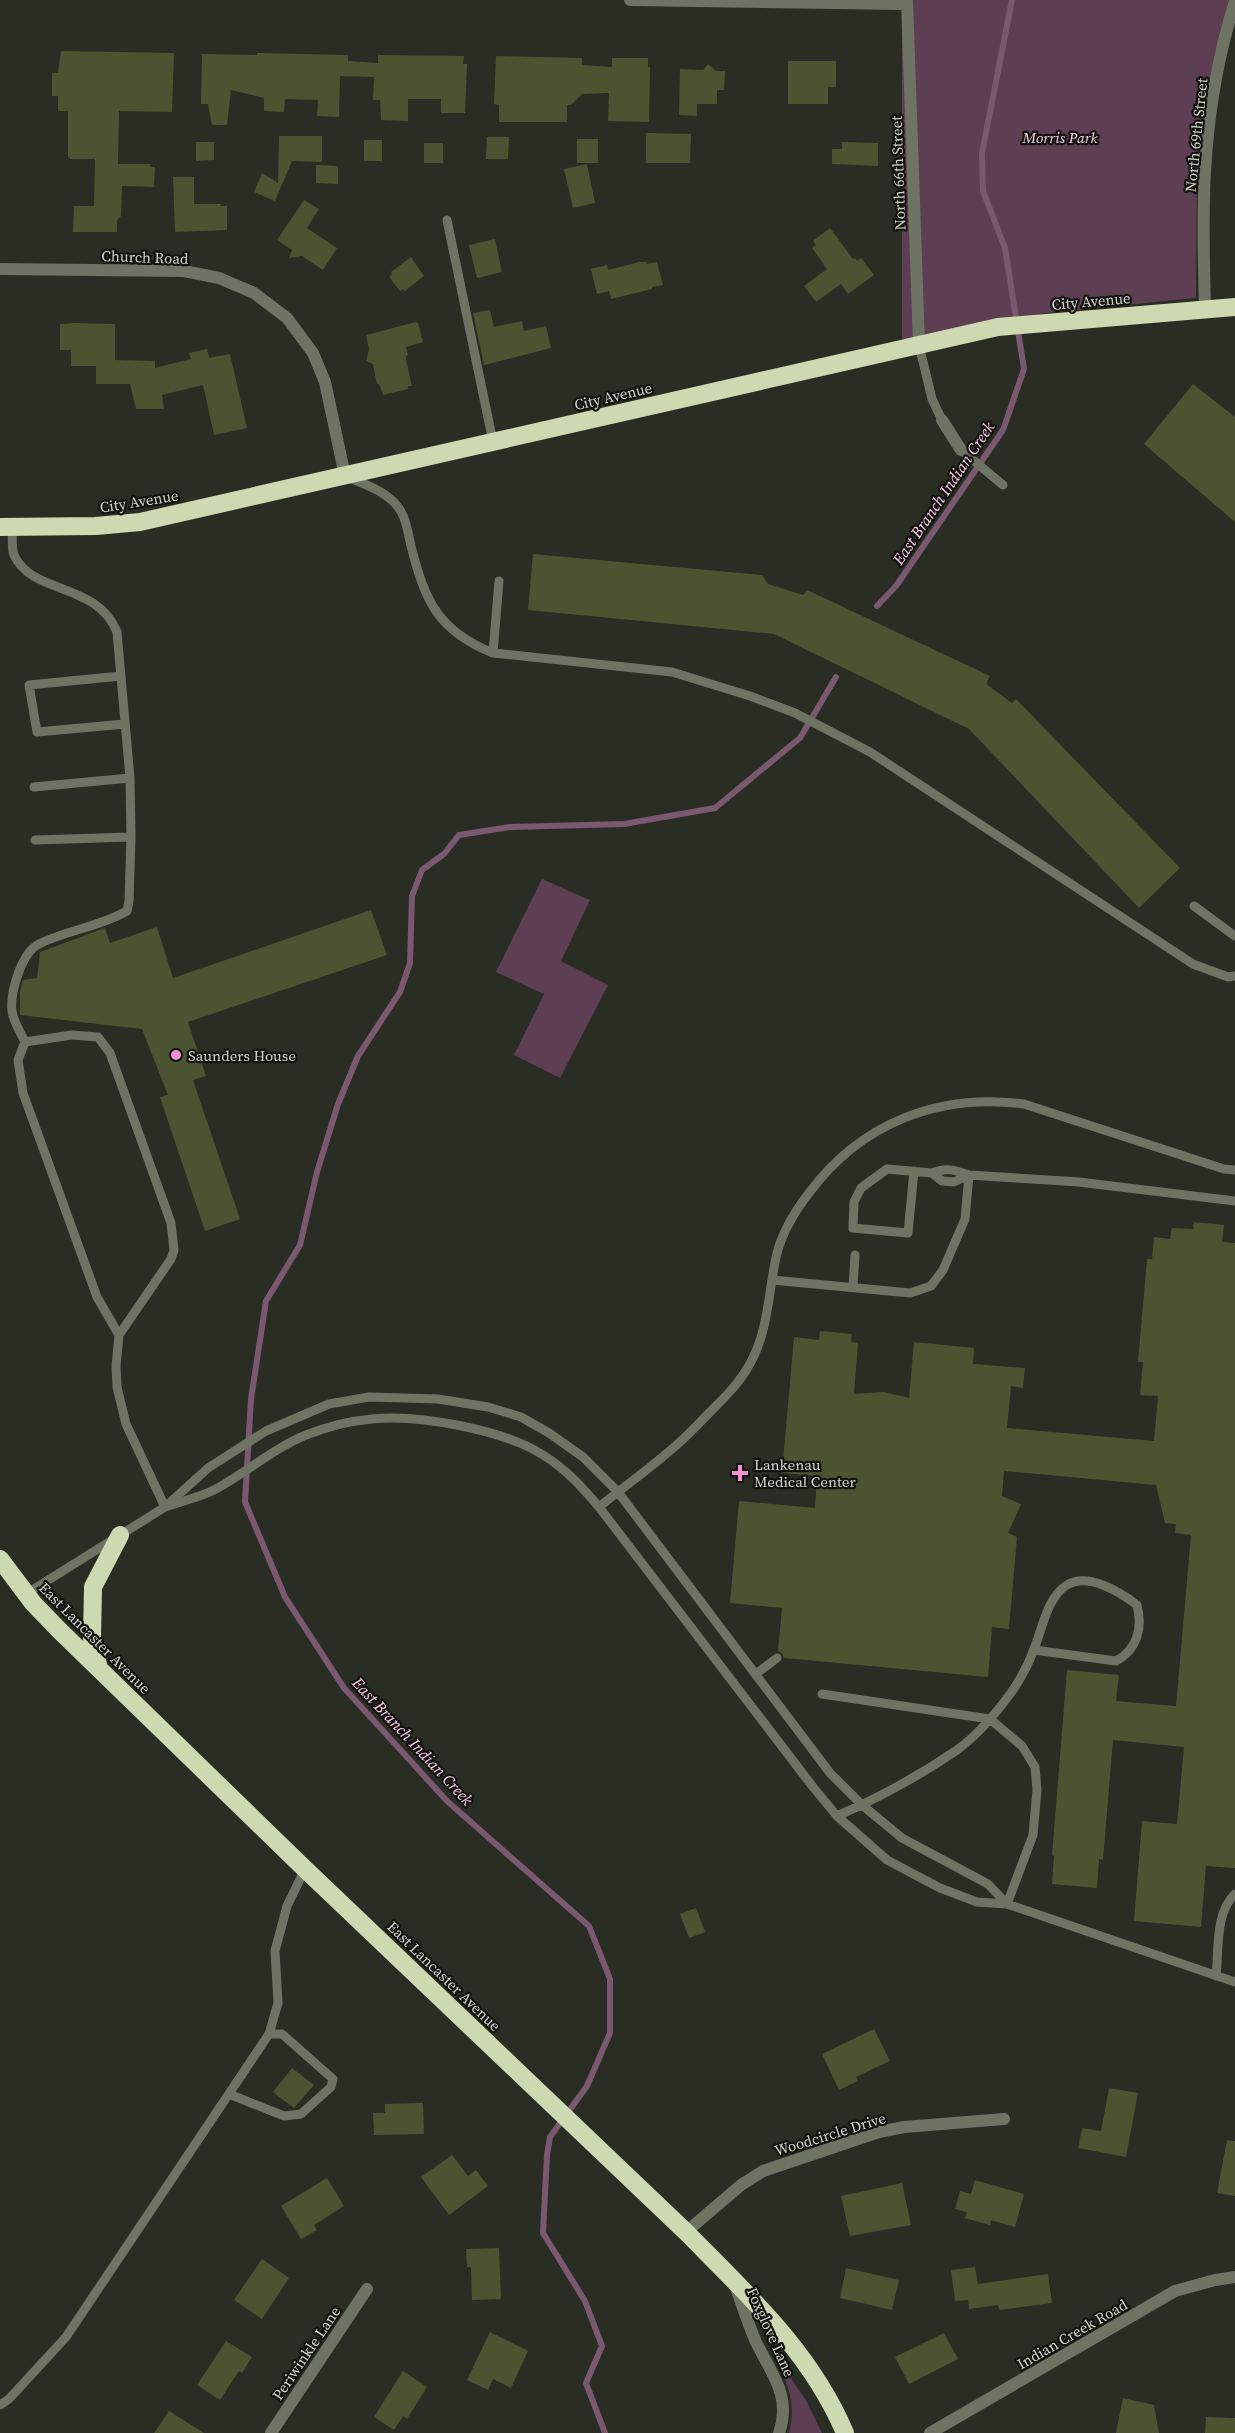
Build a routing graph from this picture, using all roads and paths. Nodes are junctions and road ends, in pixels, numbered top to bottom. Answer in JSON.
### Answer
{"nodes":[{"id":1,"x":630,"y":0,"type":"edge"},
{"id":2,"x":1235,"y":1,"type":"edge"},
{"id":3,"x":907,"y":2,"type":"edge"},
{"id":4,"x":447,"y":220,"type":"dead end"},
{"id":5,"x":0,"y":269,"type":"edge"},
{"id":6,"x":1235,"y":307,"type":"edge"},
{"id":7,"x":1205,"y":309,"type":"junction"},
{"id":8,"x":919,"y":345,"type":"junction"},
{"id":9,"x":942,"y":420,"type":"joint"},
{"id":10,"x":493,"y":442,"type":"junction"},
{"id":11,"x":961,"y":450,"type":"joint"},
{"id":12,"x":345,"y":476,"type":"junction"},
{"id":13,"x":1003,"y":485,"type":"dead end"},
{"id":14,"x":6,"y":527,"type":"edge"},
{"id":15,"x":499,"y":581,"type":"dead end"},
{"id":16,"x":493,"y":653,"type":"junction"},
{"id":17,"x":121,"y":676,"type":"junction"},
{"id":18,"x":126,"y":724,"type":"junction"},
{"id":19,"x":130,"y":778,"type":"junction"},
{"id":20,"x":34,"y":787,"type":"dead end"},
{"id":21,"x":131,"y":837,"type":"junction"},
{"id":22,"x":34,"y":840,"type":"dead end"},
{"id":23,"x":1194,"y":906,"type":"dead end"},
{"id":24,"x":1235,"y":936,"type":"edge"},
{"id":25,"x":1235,"y":976,"type":"edge"},
{"id":26,"x":25,"y":1042,"type":"junction"},
{"id":27,"x":1235,"y":1170,"type":"edge"},
{"id":28,"x":914,"y":1171,"type":"junction"},
{"id":29,"x":969,"y":1174,"type":"junction"},
{"id":30,"x":1235,"y":1201,"type":"edge"},
{"id":31,"x":855,"y":1255,"type":"dead end"},
{"id":32,"x":772,"y":1280,"type":"junction"},
{"id":33,"x":852,"y":1287,"type":"junction"},
{"id":34,"x":119,"y":1335,"type":"junction"},
{"id":35,"x":618,"y":1492,"type":"junction"},
{"id":36,"x":165,"y":1507,"type":"junction"},
{"id":37,"x":599,"y":1507,"type":"junction"},
{"id":38,"x":120,"y":1534,"type":"junction"},
{"id":39,"x":0,"y":1559,"type":"edge"},
{"id":40,"x":26,"y":1594,"type":"junction"},
{"id":41,"x":1034,"y":1650,"type":"junction"},
{"id":42,"x":777,"y":1658,"type":"dead end"},
{"id":43,"x":99,"y":1669,"type":"junction"},
{"id":44,"x":756,"y":1674,"type":"junction"},
{"id":45,"x":822,"y":1694,"type":"dead end"},
{"id":46,"x":990,"y":1719,"type":"junction"},
{"id":47,"x":862,"y":1805,"type":"junction"},
{"id":48,"x":837,"y":1816,"type":"junction"},
{"id":49,"x":304,"y":1869,"type":"junction"},
{"id":50,"x":1235,"y":1894,"type":"edge"},
{"id":51,"x":1007,"y":1904,"type":"junction"},
{"id":52,"x":1216,"y":1976,"type":"junction"},
{"id":53,"x":1235,"y":1982,"type":"edge"},
{"id":54,"x":269,"y":2034,"type":"junction"},
{"id":55,"x":229,"y":2094,"type":"junction"},
{"id":56,"x":1004,"y":2119,"type":"dead end"},
{"id":57,"x":686,"y":2232,"type":"junction"},
{"id":58,"x":1235,"y":2277,"type":"edge"},
{"id":59,"x":732,"y":2278,"type":"junction"},
{"id":60,"x":367,"y":2289,"type":"dead end"},
{"id":61,"x":0,"y":2405,"type":"edge"},
{"id":62,"x":271,"y":2433,"type":"edge"},
{"id":63,"x":779,"y":2433,"type":"edge"},
{"id":64,"x":845,"y":2433,"type":"edge"},
{"id":65,"x":930,"y":2433,"type":"edge"}],
"edges":[{"from":1,"to":3,"type":"street"},
{"from":2,"to":7,"type":"street","name":"North 69th Street"},
{"from":3,"to":8,"type":"street","name":"North 66th Street"},
{"from":4,"to":10,"type":"lane"},
{"from":5,"to":12,"type":"street","name":"Church Road"},
{"from":6,"to":7,"type":"highway","name":"City Avenue"},
{"from":7,"to":8,"type":"highway","name":"City Avenue"},
{"from":8,"to":9,"type":"lane"},
{"from":8,"to":10,"type":"highway","name":"City Avenue"},
{"from":9,"to":11,"type":"street"},
{"from":10,"to":12,"type":"highway","name":"City Avenue"},
{"from":11,"to":13,"type":"lane"},
{"from":12,"to":14,"type":"highway","name":"City Avenue"},
{"from":12,"to":16,"type":"lane"},
{"from":14,"to":17,"type":"lane"},
{"from":15,"to":16,"type":"lane"},
{"from":16,"to":25,"type":"lane"},
{"from":17,"to":18,"type":"lane"},
{"from":17,"to":18,"type":"lane"},
{"from":18,"to":19,"type":"lane"},
{"from":19,"to":20,"type":"lane"},
{"from":19,"to":21,"type":"lane"},
{"from":21,"to":22,"type":"lane"},
{"from":21,"to":26,"type":"lane"},
{"from":23,"to":24,"type":"lane"},
{"from":26,"to":34,"type":"lane"},
{"from":26,"to":34,"type":"lane"},
{"from":27,"to":32,"type":"lane"},
{"from":28,"to":28,"type":"lane"},
{"from":28,"to":29,"type":"lane"},
{"from":29,"to":30,"type":"lane"},
{"from":29,"to":33,"type":"lane"},
{"from":31,"to":33,"type":"lane"},
{"from":32,"to":33,"type":"lane"},
{"from":32,"to":35,"type":"lane"},
{"from":34,"to":36,"type":"lane"},
{"from":35,"to":36,"type":"lane"},
{"from":35,"to":37,"type":"lane"},
{"from":35,"to":44,"type":"lane"},
{"from":36,"to":37,"type":"lane"},
{"from":36,"to":38,"type":"lane"},
{"from":37,"to":48,"type":"lane"},
{"from":38,"to":40,"type":"lane"},
{"from":38,"to":43,"type":"highway"},
{"from":39,"to":40,"type":"highway","name":"East Lancaster Avenue"},
{"from":40,"to":43,"type":"highway","name":"East Lancaster Avenue"},
{"from":41,"to":41,"type":"lane"},
{"from":41,"to":46,"type":"lane"},
{"from":42,"to":44,"type":"lane"},
{"from":43,"to":49,"type":"highway","name":"East Lancaster Avenue"},
{"from":44,"to":47,"type":"lane"},
{"from":45,"to":46,"type":"lane"},
{"from":46,"to":47,"type":"lane"},
{"from":46,"to":51,"type":"lane"},
{"from":47,"to":48,"type":"lane"},
{"from":47,"to":51,"type":"lane"},
{"from":48,"to":51,"type":"lane"},
{"from":49,"to":54,"type":"lane"},
{"from":49,"to":57,"type":"highway","name":"East Lancaster Avenue"},
{"from":50,"to":52,"type":"lane"},
{"from":51,"to":52,"type":"lane"},
{"from":52,"to":53,"type":"lane"},
{"from":54,"to":55,"type":"lane"},
{"from":54,"to":55,"type":"lane"},
{"from":55,"to":61,"type":"lane"},
{"from":56,"to":57,"type":"street","name":"Woodcircle Drive"},
{"from":57,"to":59,"type":"highway","name":"East Lancaster Avenue"},
{"from":58,"to":65,"type":"street","name":"Indian Creek Road"},
{"from":59,"to":63,"type":"street","name":"Foxglove Lane"},
{"from":59,"to":64,"type":"highway","name":"East Lancaster Avenue"},
{"from":60,"to":62,"type":"street","name":"Periwinkle Lane"}]}
